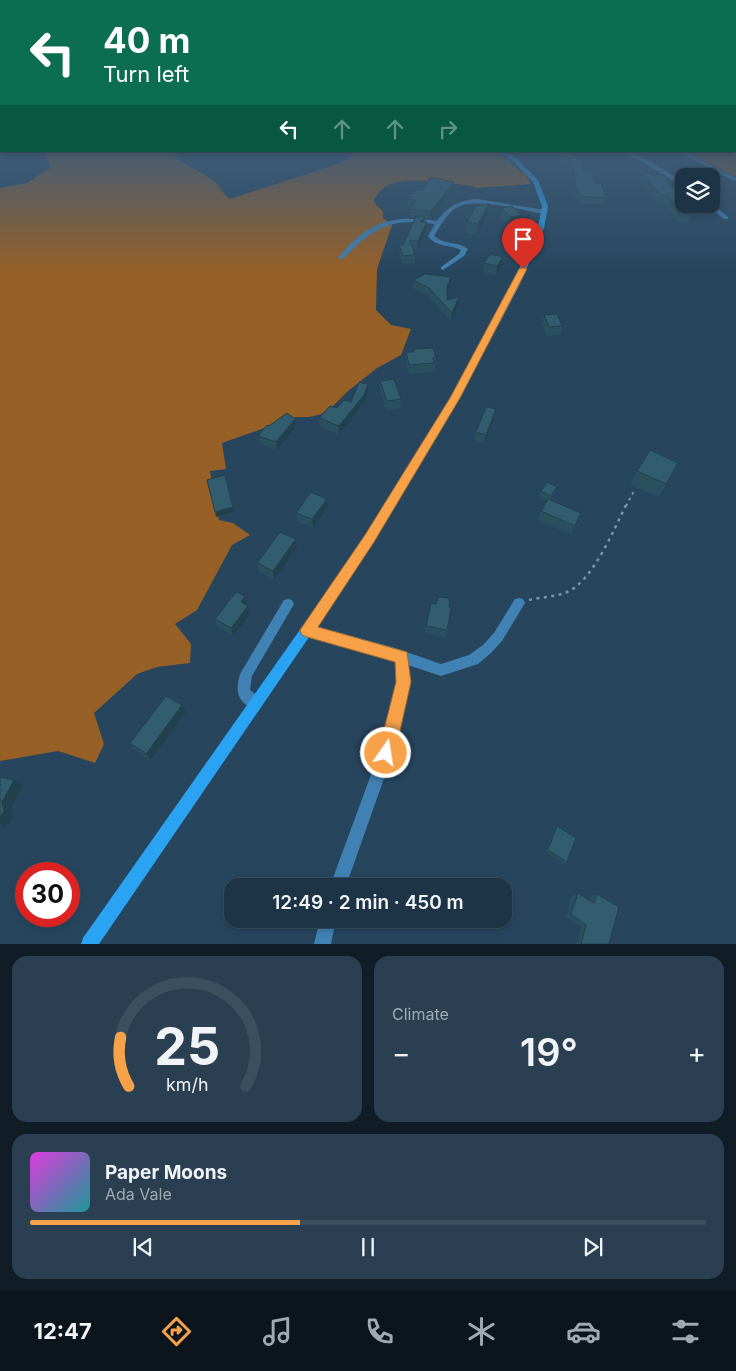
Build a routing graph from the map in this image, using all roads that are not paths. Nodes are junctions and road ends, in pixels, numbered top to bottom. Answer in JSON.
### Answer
{"nodes":[{"id":1,"x":538,"y":186,"type":"edge"},
{"id":2,"x":545,"y":212,"type":"junction"},
{"id":3,"x":720,"y":213,"type":"edge"},
{"id":4,"x":726,"y":218,"type":"dead end"},
{"id":5,"x":438,"y":224,"type":"junction"},
{"id":6,"x":341,"y":258,"type":"dead end"},
{"id":7,"x":443,"y":268,"type":"dead end"},
{"id":8,"x":519,"y":603,"type":"road end"},
{"id":9,"x":288,"y":604,"type":"dead end"},
{"id":10,"x":307,"y":630,"type":"junction"},
{"id":11,"x":402,"y":657,"type":"junction"},
{"id":12,"x":255,"y":703,"type":"junction"},
{"id":13,"x":341,"y":878,"type":"edge"},
{"id":14,"x":326,"y":928,"type":"edge"},
{"id":15,"x":89,"y":944,"type":"edge"},
{"id":16,"x":322,"y":944,"type":"edge"}],
"edges":[{"from":1,"to":2,"type":"main road"},
{"from":2,"to":5,"type":"street"},
{"from":2,"to":10,"type":"main road"},
{"from":3,"to":4,"type":"street"},
{"from":5,"to":6,"type":"street"},
{"from":5,"to":7,"type":"street"},
{"from":8,"to":11,"type":"street"},
{"from":9,"to":12,"type":"street"},
{"from":10,"to":11,"type":"street"},
{"from":10,"to":12,"type":"main road"},
{"from":11,"to":13,"type":"street"},
{"from":12,"to":15,"type":"main road"},
{"from":14,"to":16,"type":"street"}]}
